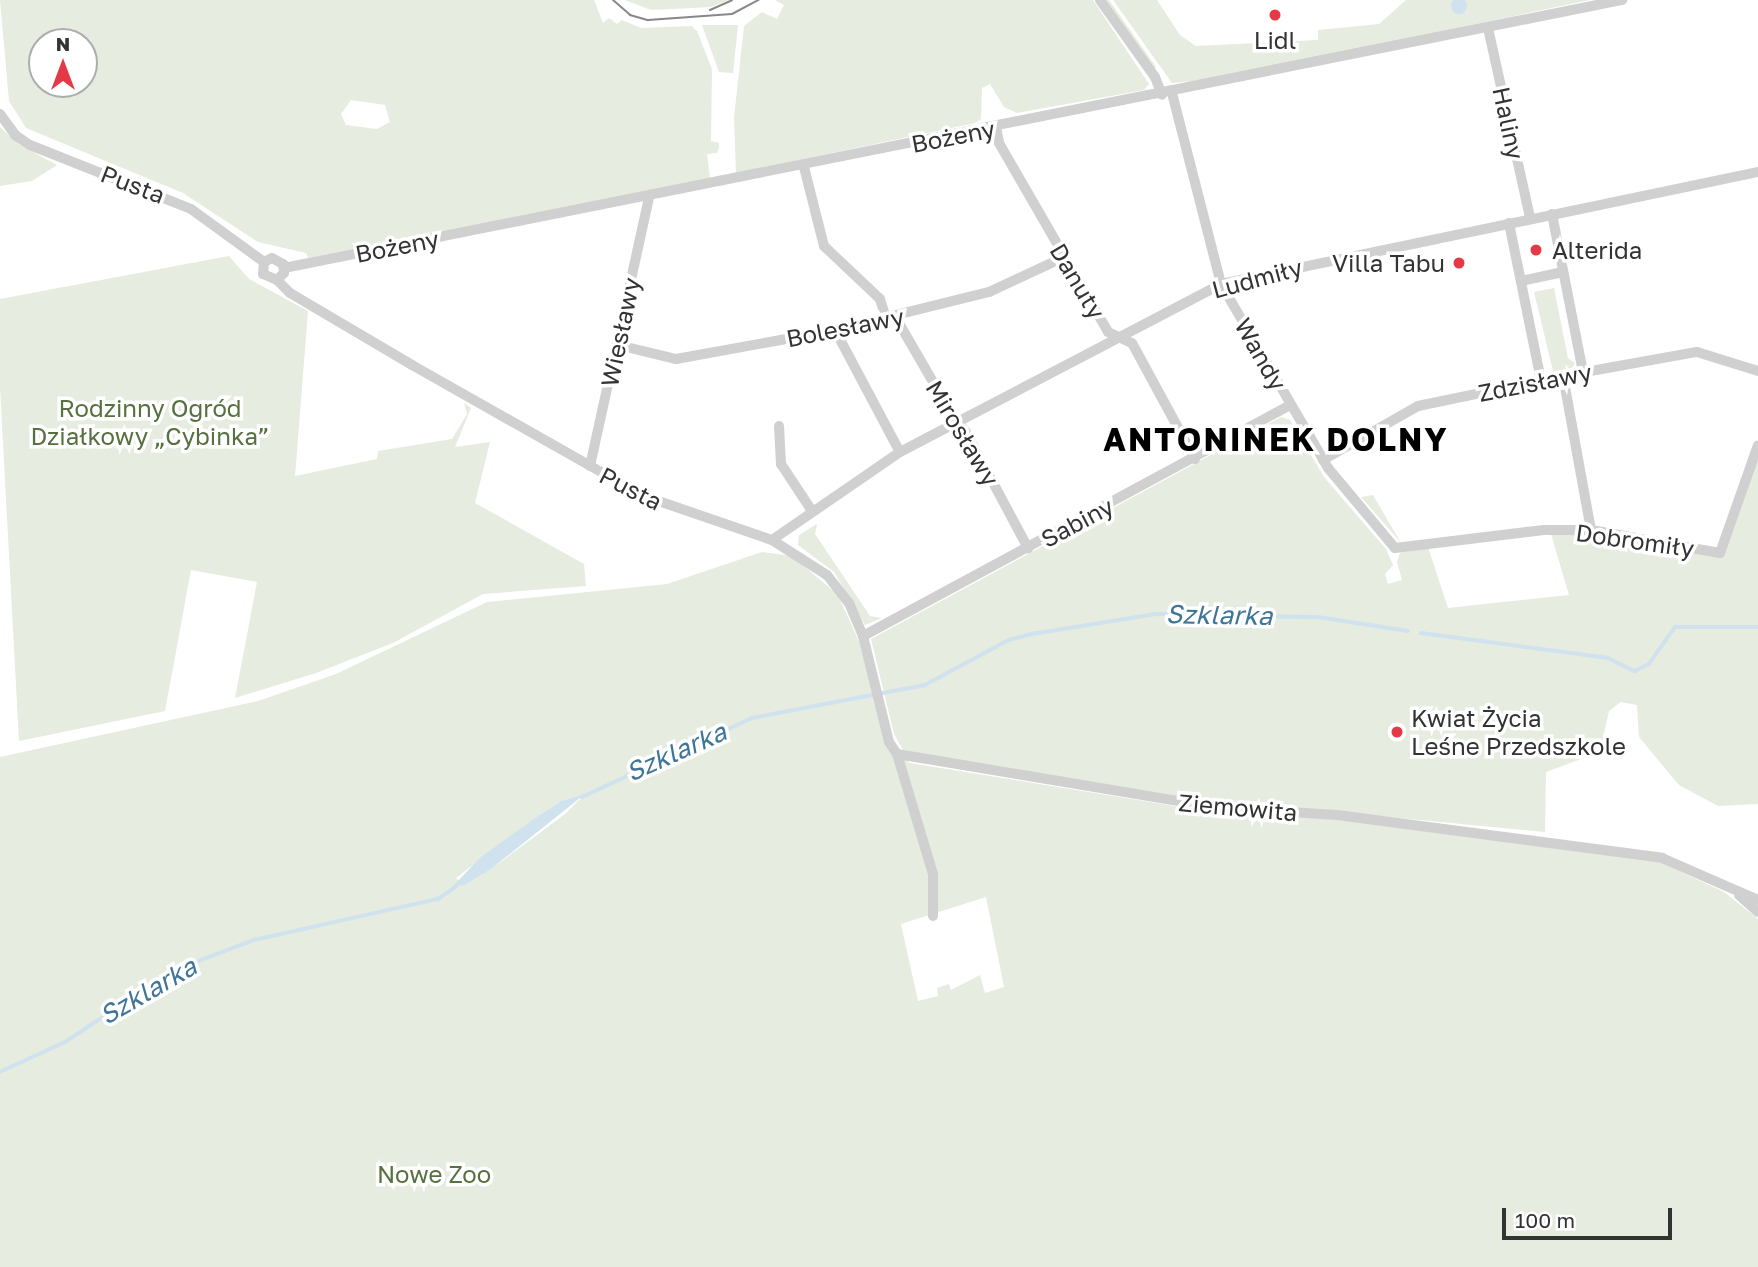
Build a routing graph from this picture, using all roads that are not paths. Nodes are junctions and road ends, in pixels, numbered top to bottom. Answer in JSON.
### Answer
{"nodes":[{"id":1,"x":1100,"y":0,"type":"edge"},
{"id":2,"x":1622,"y":0,"type":"edge"},
{"id":3,"x":1488,"y":28,"type":"junction"},
{"id":4,"x":1167,"y":94,"type":"junction"},
{"id":5,"x":0,"y":114,"type":"edge"},
{"id":6,"x":996,"y":127,"type":"junction"},
{"id":7,"x":804,"y":167,"type":"junction"},
{"id":8,"x":1758,"y":172,"type":"edge"},
{"id":9,"x":649,"y":198,"type":"junction"},
{"id":10,"x":1552,"y":214,"type":"junction"},
{"id":11,"x":1530,"y":218,"type":"junction"},
{"id":12,"x":1509,"y":223,"type":"junction"},
{"id":13,"x":1064,"y":257,"type":"junction"},
{"id":14,"x":264,"y":262,"type":"junction"},
{"id":15,"x":284,"y":268,"type":"junction"},
{"id":16,"x":1563,"y":272,"type":"junction"},
{"id":17,"x":277,"y":280,"type":"junction"},
{"id":18,"x":1521,"y":281,"type":"junction"},
{"id":19,"x":1221,"y":284,"type":"junction"},
{"id":20,"x":891,"y":319,"type":"junction"},
{"id":21,"x":835,"y":330,"type":"junction"},
{"id":22,"x":1117,"y":336,"type":"junction"},
{"id":23,"x":618,"y":345,"type":"junction"},
{"id":24,"x":1583,"y":372,"type":"junction"},
{"id":25,"x":1758,"y":372,"type":"edge"},
{"id":26,"x":1563,"y":376,"type":"junction"},
{"id":27,"x":1541,"y":380,"type":"junction"},
{"id":28,"x":1290,"y":405,"type":"junction"},
{"id":29,"x":957,"y":421,"type":"junction"},
{"id":30,"x":779,"y":426,"type":"dead end"},
{"id":31,"x":1758,"y":445,"type":"edge"},
{"id":32,"x":900,"y":452,"type":"junction"},
{"id":33,"x":1195,"y":459,"type":"junction"},
{"id":34,"x":1323,"y":460,"type":"junction"},
{"id":35,"x":590,"y":466,"type":"junction"},
{"id":36,"x":812,"y":511,"type":"junction"},
{"id":37,"x":1591,"y":530,"type":"junction"},
{"id":38,"x":772,"y":540,"type":"junction"},
{"id":39,"x":1028,"y":548,"type":"junction"},
{"id":40,"x":1395,"y":548,"type":"joint"},
{"id":41,"x":863,"y":636,"type":"junction"},
{"id":42,"x":897,"y":754,"type":"junction"},
{"id":43,"x":1739,"y":895,"type":"junction"},
{"id":44,"x":1758,"y":900,"type":"edge"},
{"id":45,"x":1758,"y":912,"type":"edge"},
{"id":46,"x":933,"y":916,"type":"dead end"}],
"edges":[{"from":1,"to":4,"type":"street","name":"Wandy"},
{"from":2,"to":3,"type":"street","name":"Bożeny"},
{"from":3,"to":4,"type":"street","name":"Bożeny"},
{"from":3,"to":11,"type":"street","name":"Haliny"},
{"from":4,"to":6,"type":"street","name":"Bożeny"},
{"from":4,"to":19,"type":"street","name":"Wandy"},
{"from":5,"to":14,"type":"street","name":"Pusta"},
{"from":6,"to":7,"type":"street","name":"Bożeny"},
{"from":6,"to":13,"type":"street","name":"Danuty"},
{"from":7,"to":9,"type":"street","name":"Bożeny"},
{"from":7,"to":20,"type":"street","name":"Mirosławy"},
{"from":8,"to":10,"type":"street","name":"Ludmiły"},
{"from":9,"to":15,"type":"street","name":"Bożeny"},
{"from":9,"to":23,"type":"street","name":"Wiesławy"},
{"from":10,"to":11,"type":"street","name":"Ludmiły"},
{"from":10,"to":16,"type":"street"},
{"from":11,"to":12,"type":"street","name":"Ludmiły"},
{"from":12,"to":18,"type":"street"},
{"from":12,"to":19,"type":"street","name":"Ludmiły"},
{"from":13,"to":20,"type":"street","name":"Bolesławy"},
{"from":13,"to":22,"type":"street","name":"Danuty"},
{"from":14,"to":15,"type":"street"},
{"from":14,"to":17,"type":"street","name":"Pusta"},
{"from":15,"to":17,"type":"street"},
{"from":16,"to":18,"type":"street"},
{"from":16,"to":24,"type":"street"},
{"from":17,"to":35,"type":"street","name":"Pusta"},
{"from":18,"to":27,"type":"street"},
{"from":19,"to":22,"type":"street","name":"Ludmiły"},
{"from":19,"to":28,"type":"street","name":"Wandy"},
{"from":20,"to":21,"type":"street","name":"Bolesławy"},
{"from":20,"to":29,"type":"street","name":"Mirosławy"},
{"from":21,"to":23,"type":"street","name":"Bolesławy"},
{"from":21,"to":32,"type":"street"},
{"from":22,"to":29,"type":"street","name":"Ludmiły"},
{"from":22,"to":33,"type":"street","name":"Danuty"},
{"from":23,"to":35,"type":"street","name":"Wiesławy"},
{"from":24,"to":25,"type":"street","name":"Zdzisławy"},
{"from":24,"to":26,"type":"street","name":"Zdzisławy"},
{"from":26,"to":27,"type":"street","name":"Zdzisławy"},
{"from":26,"to":37,"type":"street"},
{"from":27,"to":34,"type":"street","name":"Zdzisławy"},
{"from":28,"to":33,"type":"street","name":"Sabiny"},
{"from":28,"to":34,"type":"street","name":"Wandy"},
{"from":29,"to":32,"type":"street","name":"Ludmiły"},
{"from":29,"to":39,"type":"street","name":"Mirosławy"},
{"from":30,"to":36,"type":"street"},
{"from":31,"to":37,"type":"street","name":"Dobromiły"},
{"from":32,"to":36,"type":"street","name":"Ludmiły"},
{"from":33,"to":39,"type":"street","name":"Sabiny"},
{"from":34,"to":40,"type":"street","name":"Wandy"},
{"from":35,"to":38,"type":"street","name":"Pusta"},
{"from":36,"to":38,"type":"street","name":"Ludmiły"},
{"from":37,"to":40,"type":"street","name":"Dobromiły"},
{"from":38,"to":41,"type":"street","name":"Pusta"},
{"from":39,"to":41,"type":"street","name":"Sabiny"},
{"from":41,"to":42,"type":"street","name":"Pusta"},
{"from":42,"to":43,"type":"street","name":"Ziemowita"},
{"from":42,"to":46,"type":"street"},
{"from":43,"to":44,"type":"street","name":"Ziemowita"},
{"from":43,"to":45,"type":"street","name":"Ziemowita"}]}
